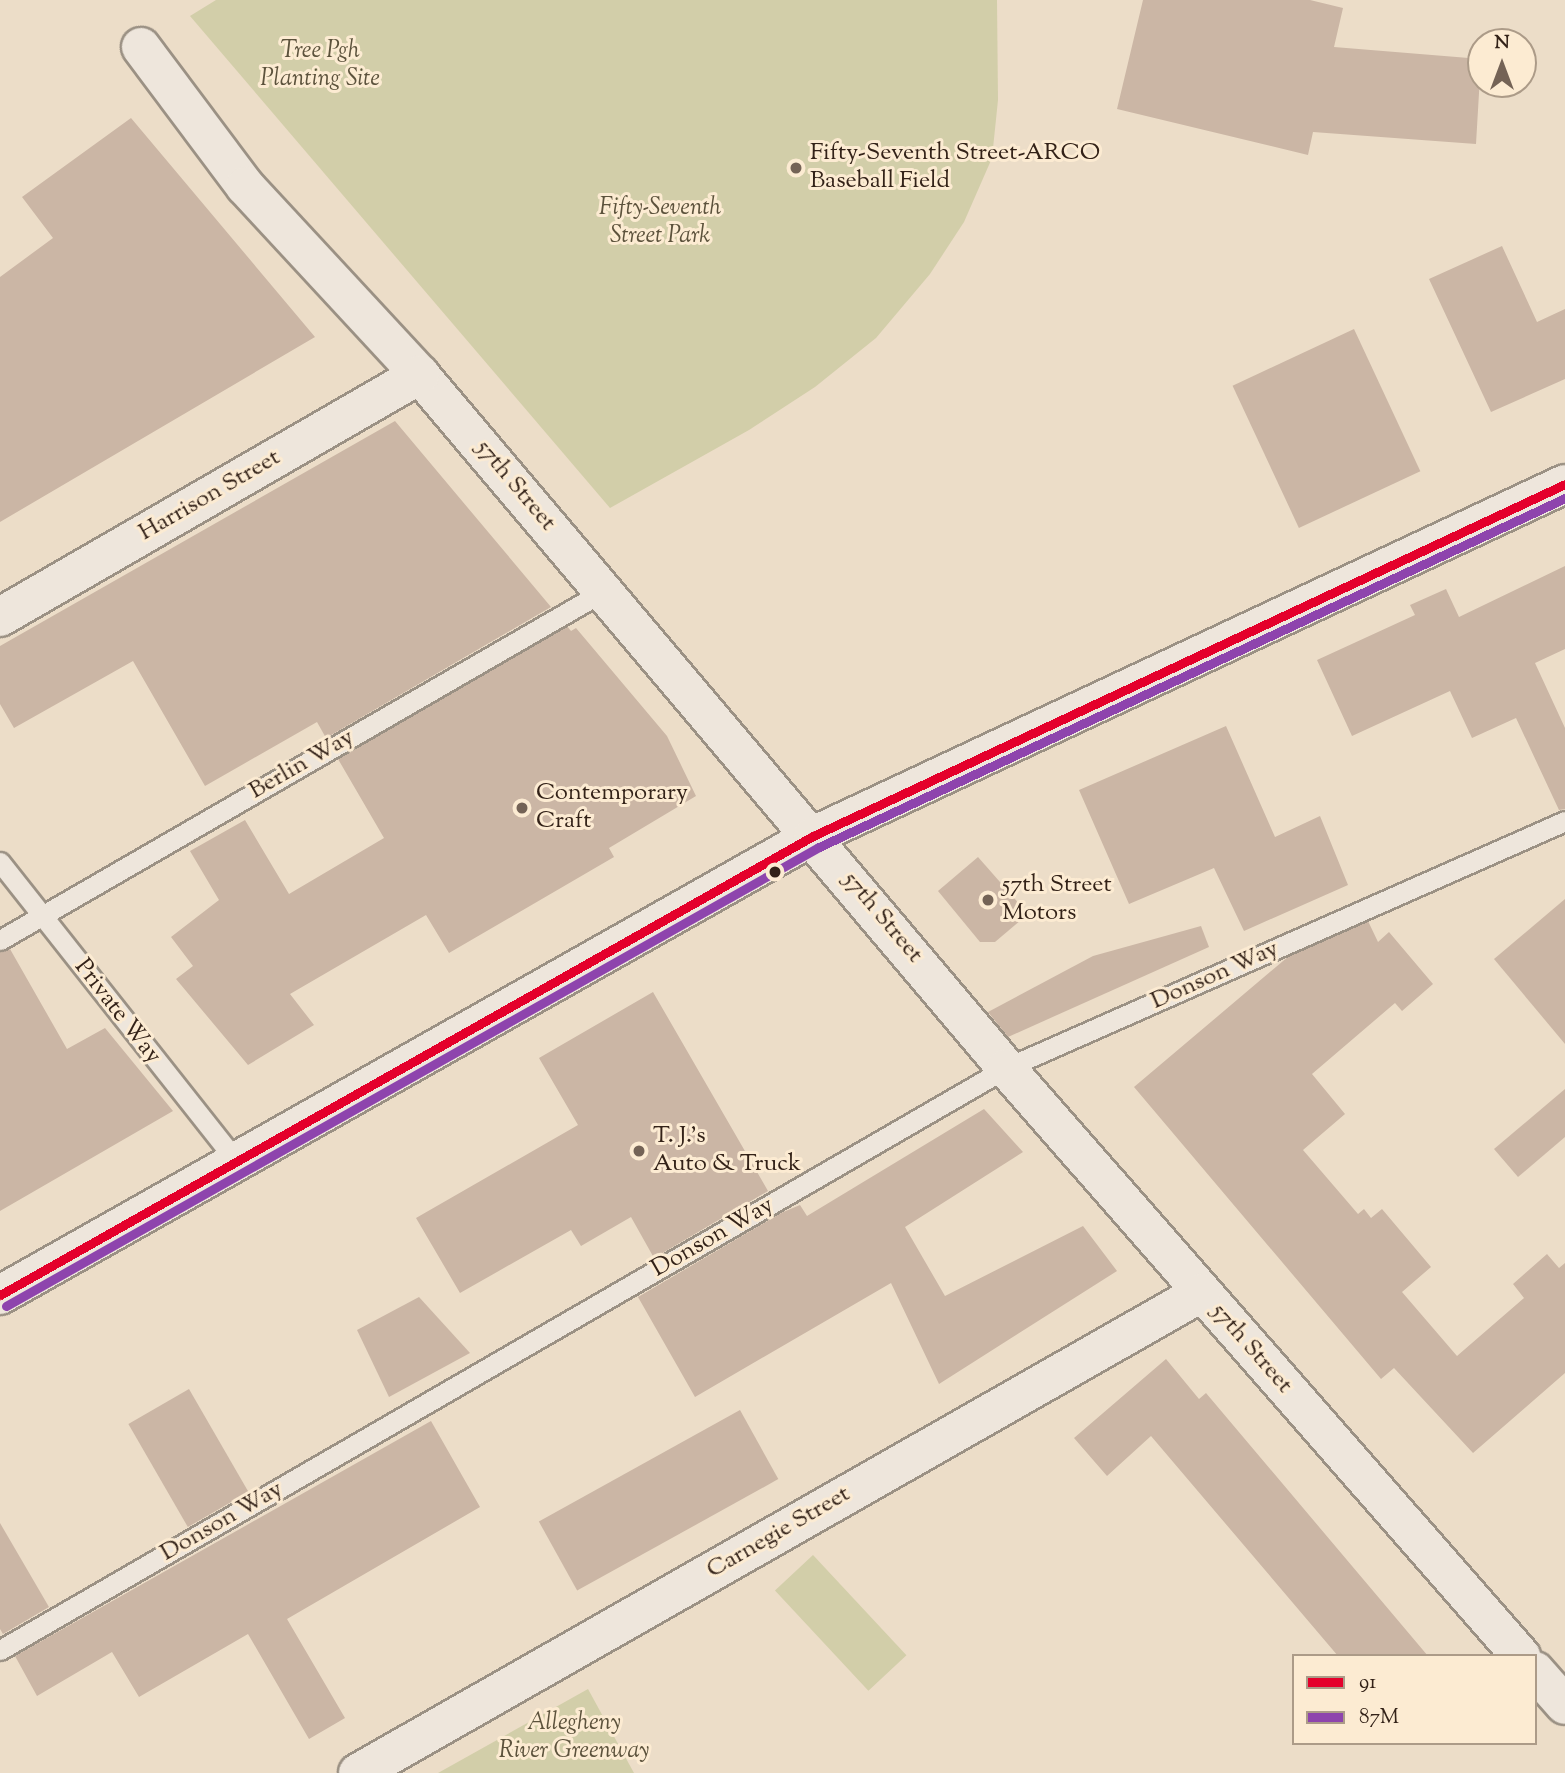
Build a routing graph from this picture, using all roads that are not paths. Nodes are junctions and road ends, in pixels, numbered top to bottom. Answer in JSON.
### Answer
{"nodes":[{"id":1,"x":141,"y":47,"type":"dead end"},
{"id":2,"x":420,"y":375,"type":"junction"},
{"id":3,"x":1565,"y":484,"type":"edge"},
{"id":4,"x":604,"y":591,"type":"junction"},
{"id":5,"x":0,"y":617,"type":"edge"},
{"id":6,"x":1565,"y":821,"type":"edge"},
{"id":7,"x":813,"y":836,"type":"junction"},
{"id":8,"x":0,"y":862,"type":"edge"},
{"id":9,"x":41,"y":916,"type":"junction"},
{"id":10,"x":0,"y":940,"type":"edge"},
{"id":11,"x":1006,"y":1068,"type":"junction"},
{"id":12,"x":235,"y":1160,"type":"junction"},
{"id":13,"x":1201,"y":1293,"type":"junction"},
{"id":14,"x":0,"y":1295,"type":"edge"},
{"id":15,"x":0,"y":1650,"type":"edge"},
{"id":16,"x":1519,"y":1654,"type":"edge"},
{"id":17,"x":1537,"y":1673,"type":"edge"},
{"id":18,"x":1565,"y":1705,"type":"edge"},
{"id":19,"x":358,"y":1773,"type":"edge"}],
"edges":[{"from":1,"to":2,"type":"street","name":"57th Street"},
{"from":2,"to":4,"type":"street","name":"57th Street"},
{"from":2,"to":5,"type":"street","name":"Harrison Street"},
{"from":3,"to":7,"type":"street"},
{"from":4,"to":7,"type":"street","name":"57th Street"},
{"from":4,"to":9,"type":"lane","name":"Berlin Way"},
{"from":6,"to":11,"type":"lane","name":"Donson Way"},
{"from":7,"to":11,"type":"street","name":"57th Street"},
{"from":7,"to":12,"type":"street"},
{"from":8,"to":9,"type":"lane","name":"Private Way"},
{"from":9,"to":10,"type":"lane","name":"Berlin Way"},
{"from":9,"to":12,"type":"lane","name":"Private Way"},
{"from":11,"to":13,"type":"street","name":"57th Street"},
{"from":11,"to":15,"type":"lane","name":"Donson Way"},
{"from":12,"to":14,"type":"street"},
{"from":13,"to":16,"type":"street","name":"57th Street"},
{"from":13,"to":19,"type":"street","name":"Carnegie Street"},
{"from":17,"to":18,"type":"street"}]}
